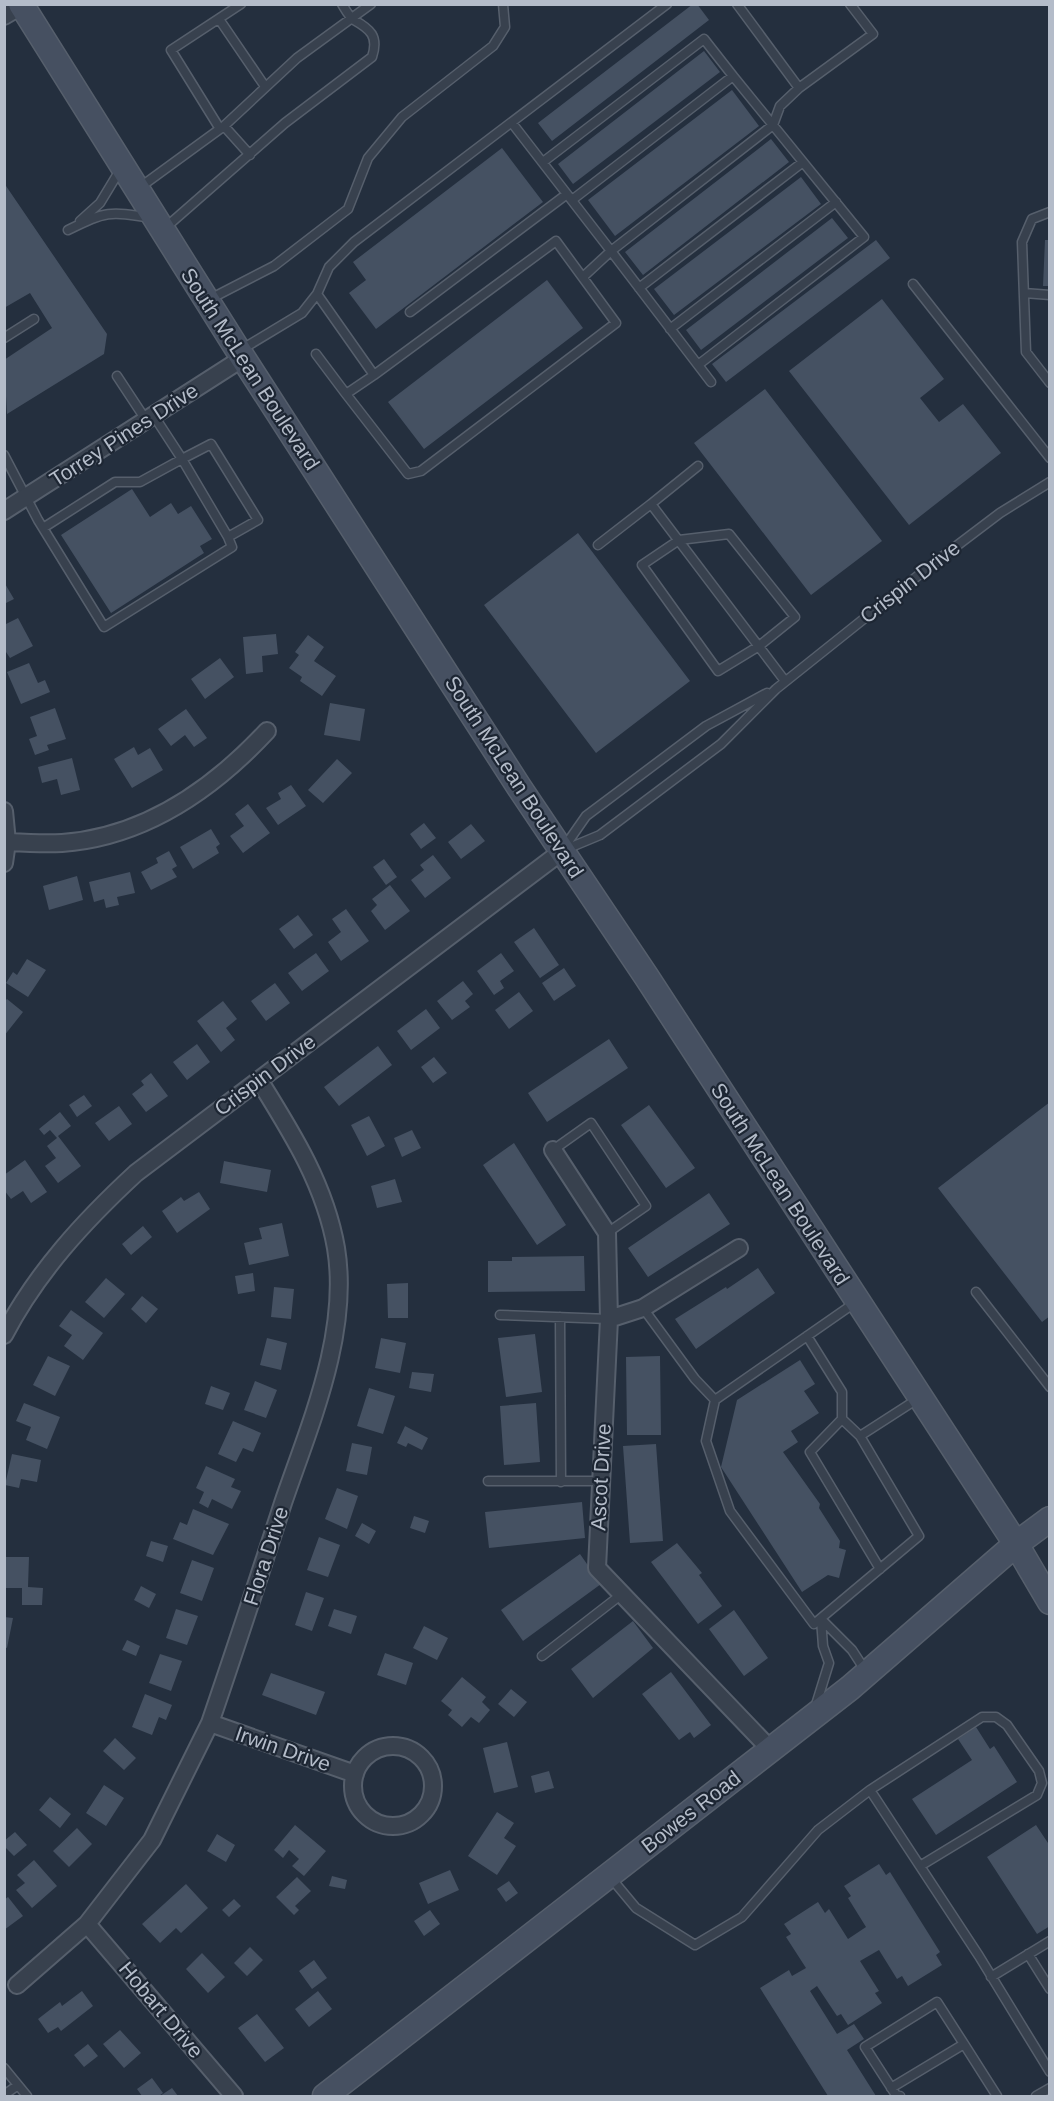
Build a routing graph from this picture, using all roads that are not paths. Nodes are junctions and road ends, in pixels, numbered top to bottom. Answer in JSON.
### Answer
{"nodes":[{"id":1,"x":241,"y":4,"type":"edge"},
{"id":2,"x":342,"y":4,"type":"edge"},
{"id":3,"x":371,"y":4,"type":"edge"},
{"id":4,"x":503,"y":4,"type":"edge"},
{"id":5,"x":667,"y":4,"type":"edge"},
{"id":6,"x":737,"y":4,"type":"edge"},
{"id":7,"x":850,"y":4,"type":"edge"},
{"id":8,"x":17,"y":8,"type":"edge"},
{"id":9,"x":219,"y":19,"type":"junction"},
{"id":10,"x":352,"y":19,"type":"junction"},
{"id":11,"x":733,"y":76,"type":"junction"},
{"id":12,"x":264,"y":85,"type":"junction"},
{"id":13,"x":800,"y":88,"type":"junction"},
{"id":14,"x":512,"y":123,"type":"junction"},
{"id":15,"x":773,"y":125,"type":"junction"},
{"id":16,"x":222,"y":127,"type":"junction"},
{"id":17,"x":250,"y":155,"type":"junction"},
{"id":18,"x":543,"y":162,"type":"junction"},
{"id":19,"x":803,"y":162,"type":"junction"},
{"id":20,"x":123,"y":166,"type":"junction"},
{"id":21,"x":137,"y":190,"type":"junction"},
{"id":22,"x":569,"y":197,"type":"junction"},
{"id":23,"x":836,"y":202,"type":"junction"},
{"id":24,"x":1050,"y":212,"type":"edge"},
{"id":25,"x":158,"y":224,"type":"junction"},
{"id":26,"x":611,"y":251,"type":"junction"},
{"id":27,"x":584,"y":276,"type":"junction"},
{"id":28,"x":913,"y":284,"type":"dead end"},
{"id":29,"x":639,"y":288,"type":"junction"},
{"id":30,"x":1024,"y":293,"type":"junction"},
{"id":31,"x":317,"y":294,"type":"junction"},
{"id":32,"x":1050,"y":295,"type":"edge"},
{"id":33,"x":207,"y":301,"type":"junction"},
{"id":34,"x":410,"y":312,"type":"dead end"},
{"id":35,"x":34,"y":319,"type":"dead end"},
{"id":36,"x":670,"y":329,"type":"junction"},
{"id":37,"x":4,"y":338,"type":"edge"},
{"id":38,"x":316,"y":354,"type":"dead end"},
{"id":39,"x":241,"y":355,"type":"junction"},
{"id":40,"x":698,"y":366,"type":"junction"},
{"id":41,"x":374,"y":375,"type":"junction"},
{"id":42,"x":117,"y":376,"type":"dead end"},
{"id":43,"x":1049,"y":381,"type":"edge"},
{"id":44,"x":711,"y":382,"type":"dead end"},
{"id":45,"x":346,"y":394,"type":"junction"},
{"id":46,"x":150,"y":418,"type":"junction"},
{"id":47,"x":4,"y":455,"type":"edge"},
{"id":48,"x":1050,"y":458,"type":"edge"},
{"id":49,"x":182,"y":459,"type":"junction"},
{"id":50,"x":698,"y":466,"type":"dead end"},
{"id":51,"x":1050,"y":482,"type":"edge"},
{"id":52,"x":27,"y":497,"type":"junction"},
{"id":53,"x":651,"y":504,"type":"junction"},
{"id":54,"x":4,"y":511,"type":"edge"},
{"id":55,"x":43,"y":528,"type":"junction"},
{"id":56,"x":228,"y":537,"type":"junction"},
{"id":57,"x":679,"y":540,"type":"junction"},
{"id":58,"x":598,"y":544,"type":"dead end"},
{"id":59,"x":759,"y":645,"type":"junction"},
{"id":60,"x":785,"y":681,"type":"junction"},
{"id":61,"x":776,"y":689,"type":"junction"},
{"id":62,"x":267,"y":731,"type":"dead end"},
{"id":63,"x":4,"y":811,"type":"edge"},
{"id":64,"x":7,"y":842,"type":"junction"},
{"id":65,"x":561,"y":852,"type":"junction"},
{"id":66,"x":4,"y":863,"type":"edge"},
{"id":67,"x":259,"y":1080,"type":"junction"},
{"id":68,"x":553,"y":1150,"type":"joint"},
{"id":69,"x":607,"y":1233,"type":"junction"},
{"id":70,"x":739,"y":1248,"type":"dead end"},
{"id":71,"x":976,"y":1292,"type":"dead end"},
{"id":72,"x":856,"y":1302,"type":"junction"},
{"id":73,"x":643,"y":1308,"type":"junction"},
{"id":74,"x":500,"y":1315,"type":"dead end"},
{"id":75,"x":560,"y":1317,"type":"junction"},
{"id":76,"x":609,"y":1318,"type":"junction"},
{"id":77,"x":4,"y":1335,"type":"edge"},
{"id":78,"x":807,"y":1336,"type":"junction"},
{"id":79,"x":1050,"y":1387,"type":"edge"},
{"id":80,"x":919,"y":1398,"type":"junction"},
{"id":81,"x":715,"y":1400,"type":"junction"},
{"id":82,"x":842,"y":1419,"type":"junction"},
{"id":83,"x":860,"y":1436,"type":"junction"},
{"id":84,"x":488,"y":1481,"type":"dead end"},
{"id":85,"x":601,"y":1481,"type":"junction"},
{"id":86,"x":561,"y":1482,"type":"junction"},
{"id":87,"x":1050,"y":1519,"type":"edge"},
{"id":88,"x":1016,"y":1544,"type":"junction"},
{"id":89,"x":880,"y":1569,"type":"junction"},
{"id":90,"x":622,"y":1594,"type":"junction"},
{"id":91,"x":1050,"y":1602,"type":"edge"},
{"id":92,"x":820,"y":1619,"type":"junction"},
{"id":93,"x":542,"y":1656,"type":"dead end"},
{"id":94,"x":867,"y":1673,"type":"junction"},
{"id":95,"x":812,"y":1718,"type":"junction"},
{"id":96,"x":210,"y":1723,"type":"junction"},
{"id":97,"x":771,"y":1750,"type":"junction"},
{"id":98,"x":356,"y":1774,"type":"junction"},
{"id":99,"x":870,"y":1790,"type":"junction"},
{"id":100,"x":920,"y":1866,"type":"junction"},
{"id":101,"x":609,"y":1875,"type":"junction"},
{"id":102,"x":87,"y":1924,"type":"junction"},
{"id":103,"x":1050,"y":1941,"type":"edge"},
{"id":104,"x":1029,"y":1954,"type":"junction"},
{"id":105,"x":991,"y":1977,"type":"junction"},
{"id":106,"x":17,"y":1985,"type":"dead end"},
{"id":107,"x":1050,"y":1989,"type":"edge"},
{"id":108,"x":964,"y":2044,"type":"junction"},
{"id":109,"x":4,"y":2068,"type":"edge"},
{"id":110,"x":1050,"y":2072,"type":"edge"},
{"id":111,"x":18,"y":2085,"type":"junction"},
{"id":112,"x":1050,"y":2088,"type":"edge"},
{"id":113,"x":896,"y":2094,"type":"edge"},
{"id":114,"x":4,"y":2095,"type":"edge"},
{"id":115,"x":27,"y":2097,"type":"edge"},
{"id":116,"x":234,"y":2097,"type":"edge"},
{"id":117,"x":325,"y":2097,"type":"edge"},
{"id":118,"x":997,"y":2097,"type":"edge"},
{"id":119,"x":1036,"y":2097,"type":"edge"}],
"edges":[{"from":1,"to":9,"type":"lane"},
{"from":2,"to":10,"type":"lane"},
{"from":3,"to":10,"type":"lane"},
{"from":4,"to":33,"type":"lane"},
{"from":5,"to":14,"type":"lane"},
{"from":6,"to":13,"type":"lane"},
{"from":7,"to":13,"type":"lane"},
{"from":8,"to":20,"type":"main road","name":"South McLean Boulevard"},
{"from":9,"to":12,"type":"lane"},
{"from":9,"to":16,"type":"lane"},
{"from":10,"to":12,"type":"lane"},
{"from":10,"to":17,"type":"lane"},
{"from":11,"to":15,"type":"lane"},
{"from":11,"to":18,"type":"lane"},
{"from":11,"to":22,"type":"lane"},
{"from":12,"to":16,"type":"lane"},
{"from":13,"to":15,"type":"lane"},
{"from":14,"to":18,"type":"lane"},
{"from":14,"to":31,"type":"lane"},
{"from":15,"to":19,"type":"lane"},
{"from":15,"to":26,"type":"lane"},
{"from":16,"to":17,"type":"lane"},
{"from":16,"to":21,"type":"lane"},
{"from":17,"to":25,"type":"lane"},
{"from":18,"to":22,"type":"lane"},
{"from":19,"to":23,"type":"lane"},
{"from":19,"to":29,"type":"lane"},
{"from":20,"to":21,"type":"main road","name":"South McLean Boulevard"},
{"from":20,"to":25,"type":"lane"},
{"from":21,"to":25,"type":"main road","name":"South McLean Boulevard"},
{"from":22,"to":26,"type":"lane"},
{"from":22,"to":34,"type":"lane"},
{"from":23,"to":36,"type":"lane"},
{"from":23,"to":40,"type":"lane"},
{"from":24,"to":30,"type":"lane"},
{"from":25,"to":33,"type":"main road","name":"South McLean Boulevard"},
{"from":26,"to":27,"type":"lane"},
{"from":26,"to":29,"type":"lane"},
{"from":27,"to":41,"type":"lane"},
{"from":27,"to":45,"type":"lane"},
{"from":28,"to":48,"type":"lane"},
{"from":29,"to":36,"type":"lane"},
{"from":30,"to":32,"type":"lane"},
{"from":30,"to":43,"type":"lane"},
{"from":31,"to":39,"type":"lane"},
{"from":31,"to":41,"type":"lane"},
{"from":33,"to":39,"type":"main road","name":"South McLean Boulevard"},
{"from":35,"to":37,"type":"lane"},
{"from":36,"to":40,"type":"lane"},
{"from":38,"to":45,"type":"lane"},
{"from":39,"to":46,"type":"street","name":"Torrey Pines Drive"},
{"from":39,"to":65,"type":"main road","name":"South McLean Boulevard"},
{"from":40,"to":44,"type":"lane"},
{"from":41,"to":45,"type":"lane"},
{"from":42,"to":46,"type":"lane"},
{"from":46,"to":49,"type":"lane"},
{"from":46,"to":52,"type":"street","name":"Torrey Pines Drive"},
{"from":47,"to":52,"type":"lane"},
{"from":49,"to":55,"type":"lane"},
{"from":49,"to":56,"type":"lane"},
{"from":49,"to":56,"type":"lane"},
{"from":50,"to":53,"type":"lane"},
{"from":51,"to":60,"type":"lane","name":"Crispin Drive"},
{"from":52,"to":54,"type":"street","name":"Torrey Pines Drive"},
{"from":52,"to":55,"type":"lane"},
{"from":53,"to":57,"type":"lane"},
{"from":53,"to":58,"type":"lane"},
{"from":55,"to":56,"type":"lane"},
{"from":57,"to":59,"type":"lane"},
{"from":57,"to":59,"type":"lane"},
{"from":57,"to":59,"type":"lane"},
{"from":59,"to":60,"type":"lane"},
{"from":60,"to":61,"type":"lane","name":"Crispin Drive"},
{"from":61,"to":65,"type":"lane","name":"Crispin Drive"},
{"from":61,"to":65,"type":"lane","name":"Crispin Drive"},
{"from":62,"to":64,"type":"street"},
{"from":63,"to":64,"type":"street"},
{"from":64,"to":66,"type":"street"},
{"from":65,"to":67,"type":"street","name":"Crispin Drive"},
{"from":65,"to":72,"type":"main road","name":"South McLean Boulevard"},
{"from":67,"to":77,"type":"street","name":"Crispin Drive"},
{"from":67,"to":96,"type":"street","name":"Flora Drive"},
{"from":68,"to":69,"type":"street"},
{"from":68,"to":69,"type":"lane"},
{"from":69,"to":76,"type":"street","name":"Ascot Drive"},
{"from":70,"to":73,"type":"street"},
{"from":71,"to":79,"type":"lane"},
{"from":72,"to":78,"type":"lane"},
{"from":72,"to":80,"type":"main road","name":"South McLean Boulevard"},
{"from":73,"to":76,"type":"street"},
{"from":73,"to":81,"type":"lane"},
{"from":74,"to":75,"type":"lane"},
{"from":75,"to":76,"type":"lane"},
{"from":75,"to":86,"type":"lane"},
{"from":76,"to":85,"type":"street","name":"Ascot Drive"},
{"from":78,"to":81,"type":"lane"},
{"from":78,"to":82,"type":"lane"},
{"from":80,"to":83,"type":"lane"},
{"from":80,"to":88,"type":"main road","name":"South McLean Boulevard"},
{"from":81,"to":92,"type":"lane"},
{"from":82,"to":83,"type":"lane"},
{"from":82,"to":89,"type":"lane"},
{"from":83,"to":89,"type":"lane"},
{"from":84,"to":86,"type":"lane"},
{"from":85,"to":86,"type":"lane"},
{"from":85,"to":90,"type":"street","name":"Ascot Drive"},
{"from":87,"to":88,"type":"main road","name":"Bowes Road"},
{"from":88,"to":91,"type":"main road","name":"South McLean Boulevard"},
{"from":88,"to":94,"type":"main road","name":"Bowes Road"},
{"from":89,"to":92,"type":"lane"},
{"from":90,"to":93,"type":"lane"},
{"from":90,"to":97,"type":"street","name":"Ascot Drive"},
{"from":92,"to":94,"type":"lane"},
{"from":92,"to":95,"type":"lane"},
{"from":94,"to":95,"type":"main road","name":"Bowes Road"},
{"from":95,"to":97,"type":"main road","name":"Bowes Road"},
{"from":96,"to":98,"type":"street","name":"Irwin Drive"},
{"from":96,"to":102,"type":"street","name":"Flora Drive"},
{"from":97,"to":101,"type":"main road","name":"Bowes Road"},
{"from":98,"to":98,"type":"street","name":"Irwin Drive"},
{"from":99,"to":100,"type":"lane"},
{"from":99,"to":100,"type":"lane"},
{"from":99,"to":101,"type":"lane"},
{"from":100,"to":105,"type":"lane"},
{"from":101,"to":117,"type":"main road","name":"Bowes Road"},
{"from":102,"to":106,"type":"street","name":"Flora Drive"},
{"from":102,"to":116,"type":"street","name":"Hobart Drive"},
{"from":103,"to":104,"type":"lane"},
{"from":104,"to":105,"type":"lane"},
{"from":104,"to":107,"type":"lane"},
{"from":105,"to":110,"type":"lane"},
{"from":108,"to":113,"type":"lane"},
{"from":108,"to":113,"type":"lane"},
{"from":108,"to":118,"type":"lane"},
{"from":109,"to":111,"type":"lane"},
{"from":111,"to":114,"type":"lane"},
{"from":111,"to":115,"type":"lane"},
{"from":112,"to":119,"type":"lane"}]}
